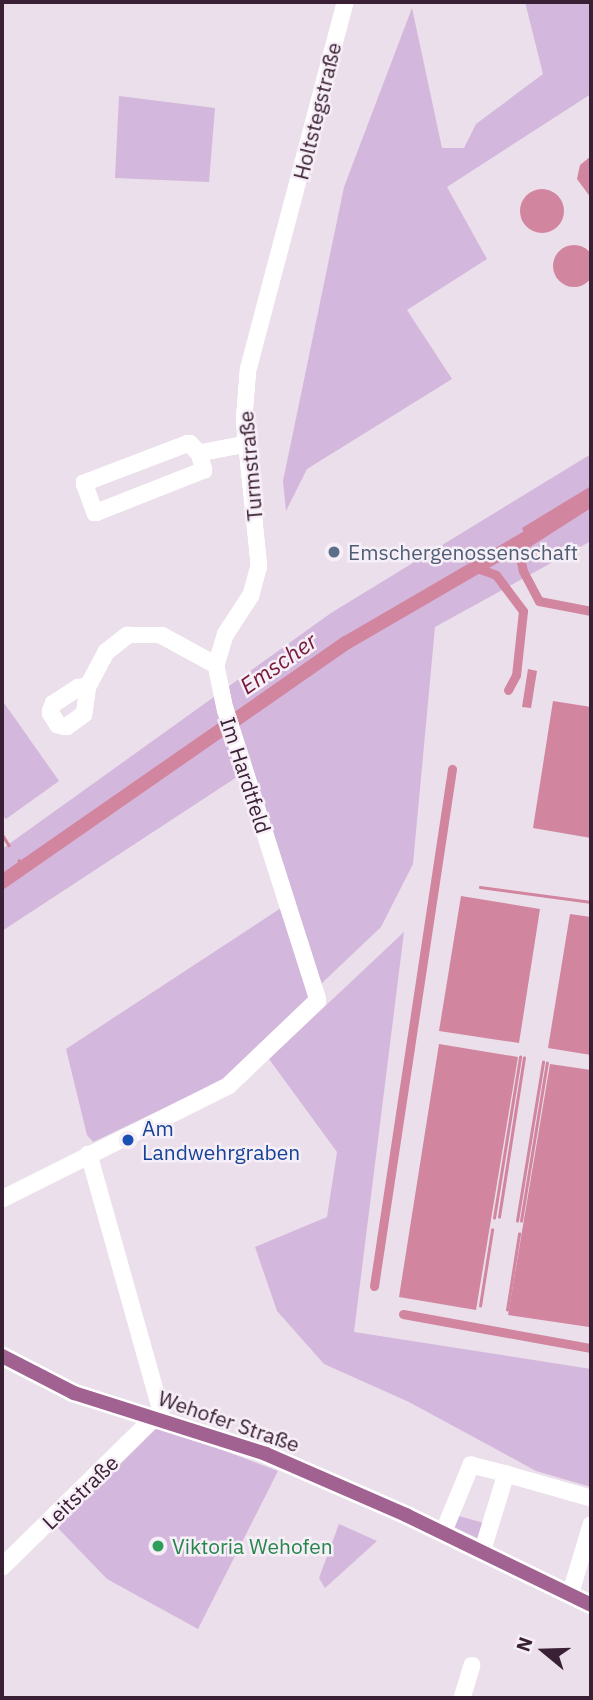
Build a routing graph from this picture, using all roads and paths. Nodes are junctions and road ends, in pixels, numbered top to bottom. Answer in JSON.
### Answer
{"nodes":[{"id":1,"x":345,"y":2,"type":"edge"},
{"id":2,"x":290,"y":220,"type":"joint"},
{"id":3,"x":246,"y":443,"type":"junction"},
{"id":4,"x":199,"y":453,"type":"junction"},
{"id":5,"x":216,"y":664,"type":"junction"},
{"id":6,"x":88,"y":686,"type":"dead end"},
{"id":7,"x":89,"y":1154,"type":"junction"},
{"id":8,"x":2,"y":1199,"type":"edge"},
{"id":9,"x":2,"y":1356,"type":"edge"},
{"id":10,"x":158,"y":1417,"type":"junction"},
{"id":11,"x":506,"y":1475,"type":"junction"},
{"id":12,"x":591,"y":1498,"type":"edge"},
{"id":13,"x":591,"y":1525,"type":"edge"},
{"id":14,"x":442,"y":1533,"type":"junction"},
{"id":15,"x":482,"y":1552,"type":"junction"},
{"id":16,"x":2,"y":1567,"type":"edge"},
{"id":17,"x":570,"y":1595,"type":"junction"},
{"id":18,"x":591,"y":1605,"type":"edge"},
{"id":19,"x":472,"y":1665,"type":"dead end"},
{"id":20,"x":462,"y":1698,"type":"edge"}],
"edges":[{"from":1,"to":2,"type":"street","name":"Holtstegstraße"},
{"from":2,"to":3,"type":"street","name":"Turmstraße"},
{"from":3,"to":4,"type":"street"},
{"from":3,"to":5,"type":"street","name":"Turmstraße"},
{"from":4,"to":4,"type":"street"},
{"from":5,"to":6,"type":"street"},
{"from":5,"to":7,"type":"street","name":"Im Hardtfeld"},
{"from":7,"to":8,"type":"street"},
{"from":7,"to":10,"type":"street"},
{"from":9,"to":10,"type":"main road","name":"Wehofer Straße"},
{"from":10,"to":14,"type":"main road","name":"Wehofer Straße"},
{"from":10,"to":16,"type":"street","name":"Leitstraße"},
{"from":11,"to":12,"type":"street"},
{"from":11,"to":14,"type":"street"},
{"from":11,"to":15,"type":"street"},
{"from":13,"to":17,"type":"street"},
{"from":14,"to":15,"type":"main road","name":"Wehofer Straße"},
{"from":15,"to":17,"type":"main road","name":"Wehofer Straße"},
{"from":17,"to":18,"type":"main road","name":"Wehofer Straße"},
{"from":19,"to":20,"type":"street"}]}
